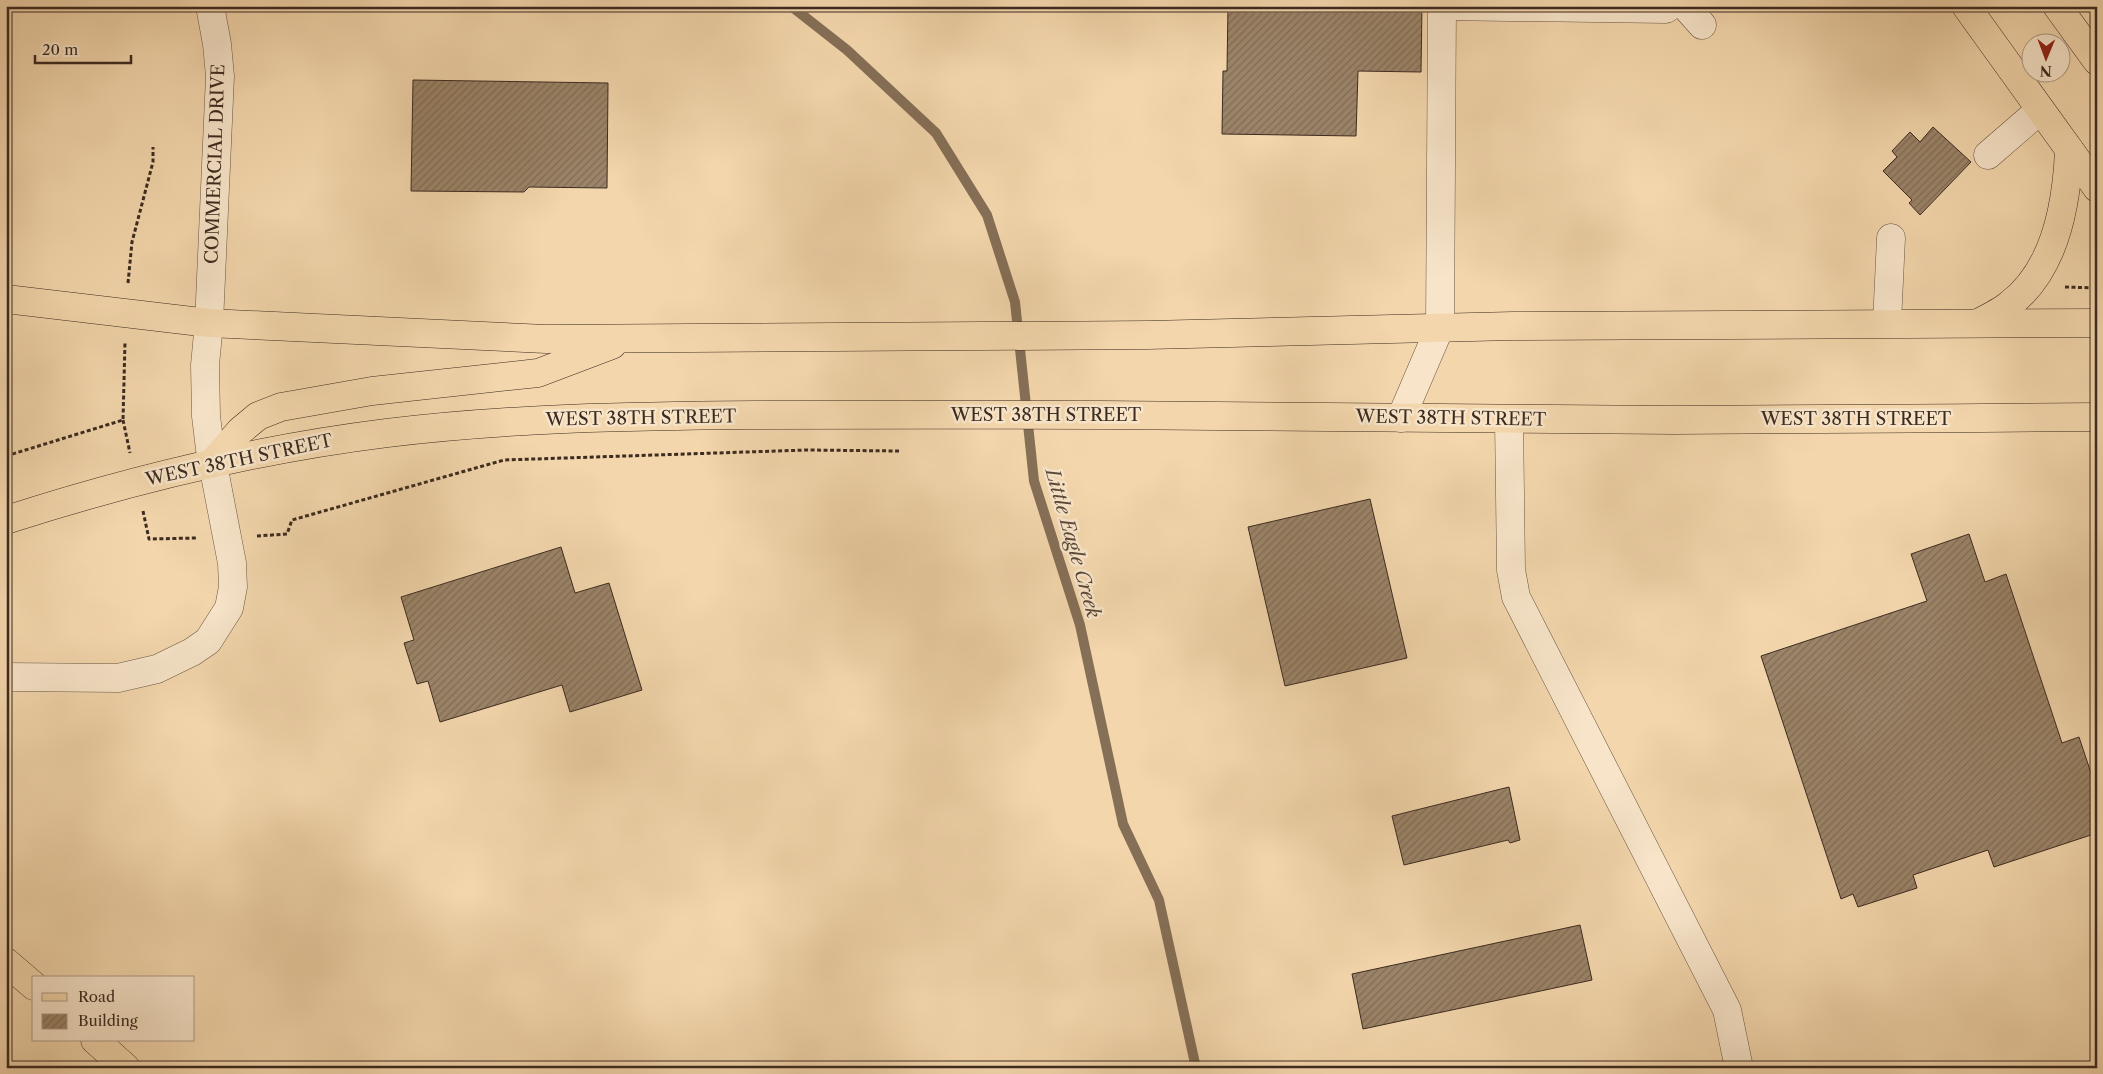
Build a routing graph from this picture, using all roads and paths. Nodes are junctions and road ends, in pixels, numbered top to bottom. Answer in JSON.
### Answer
{"nodes":[{"id":1,"x":210,"y":6,"type":"edge"},
{"id":2,"x":1442,"y":6,"type":"edge"},
{"id":3,"x":1670,"y":6,"type":"edge"},
{"id":4,"x":1966,"y":6,"type":"edge"},
{"id":5,"x":2057,"y":6,"type":"edge"},
{"id":6,"x":2097,"y":61,"type":"edge"},
{"id":7,"x":2040,"y":110,"type":"junction"},
{"id":8,"x":153,"y":147,"type":"dead end"},
{"id":9,"x":2069,"y":149,"type":"junction"},
{"id":10,"x":1988,"y":155,"type":"dead end"},
{"id":11,"x":2097,"y":188,"type":"edge"},
{"id":12,"x":1891,"y":238,"type":"dead end"},
{"id":13,"x":128,"y":278,"type":"dead end"},
{"id":14,"x":2060,"y":287,"type":"dead end"},
{"id":15,"x":2097,"y":288,"type":"edge"},
{"id":16,"x":6,"y":299,"type":"edge"},
{"id":17,"x":209,"y":323,"type":"junction"},
{"id":18,"x":1887,"y":323,"type":"junction"},
{"id":19,"x":1979,"y":323,"type":"junction"},
{"id":20,"x":2097,"y":323,"type":"edge"},
{"id":21,"x":1440,"y":327,"type":"junction"},
{"id":22,"x":628,"y":339,"type":"junction"},
{"id":23,"x":124,"y":358,"type":"dead end"},
{"id":24,"x":2097,"y":417,"type":"edge"},
{"id":25,"x":1401,"y":418,"type":"junction"},
{"id":26,"x":1509,"y":419,"type":"junction"},
{"id":27,"x":123,"y":420,"type":"junction"},
{"id":28,"x":128,"y":444,"type":"dead end"},
{"id":29,"x":899,"y":451,"type":"dead end"},
{"id":30,"x":6,"y":456,"type":"edge"},
{"id":31,"x":212,"y":463,"type":"junction"},
{"id":32,"x":6,"y":520,"type":"edge"},
{"id":33,"x":148,"y":532,"type":"dead end"},
{"id":34,"x":277,"y":536,"type":"dead end"},
{"id":35,"x":169,"y":539,"type":"dead end"},
{"id":36,"x":6,"y":677,"type":"edge"},
{"id":37,"x":6,"y":962,"type":"edge"},
{"id":38,"x":32,"y":984,"type":"edge"},
{"id":39,"x":97,"y":1042,"type":"edge"},
{"id":40,"x":126,"y":1068,"type":"edge"},
{"id":41,"x":1739,"y":1068,"type":"edge"}],
"edges":[{"from":1,"to":17,"type":"street","name":"COMMERCIAL DRIVE"},
{"from":2,"to":3,"type":"street"},
{"from":2,"to":21,"type":"street"},
{"from":4,"to":7,"type":"main road"},
{"from":5,"to":6,"type":"main road"},
{"from":7,"to":9,"type":"main road"},
{"from":7,"to":10,"type":"street"},
{"from":8,"to":13,"type":"path"},
{"from":9,"to":11,"type":"main road"},
{"from":9,"to":19,"type":"main road"},
{"from":12,"to":18,"type":"street"},
{"from":14,"to":15,"type":"path"},
{"from":16,"to":17,"type":"main road"},
{"from":17,"to":22,"type":"main road"},
{"from":17,"to":31,"type":"street","name":"COMMERCIAL DRIVE"},
{"from":18,"to":19,"type":"main road"},
{"from":18,"to":21,"type":"main road"},
{"from":19,"to":20,"type":"main road"},
{"from":21,"to":22,"type":"main road"},
{"from":21,"to":25,"type":"street"},
{"from":22,"to":31,"type":"main road"},
{"from":23,"to":27,"type":"path"},
{"from":24,"to":26,"type":"main road","name":"WEST 38TH STREET"},
{"from":25,"to":26,"type":"main road","name":"WEST 38TH STREET"},
{"from":25,"to":31,"type":"main road","name":"WEST 38TH STREET"},
{"from":26,"to":41,"type":"street"},
{"from":27,"to":28,"type":"path"},
{"from":27,"to":30,"type":"path"},
{"from":29,"to":34,"type":"path"},
{"from":31,"to":32,"type":"main road","name":"WEST 38TH STREET"},
{"from":31,"to":36,"type":"street","name":"COMMERCIAL DRIVE"},
{"from":33,"to":35,"type":"path"},
{"from":37,"to":38,"type":"main road"},
{"from":39,"to":40,"type":"main road"}]}
